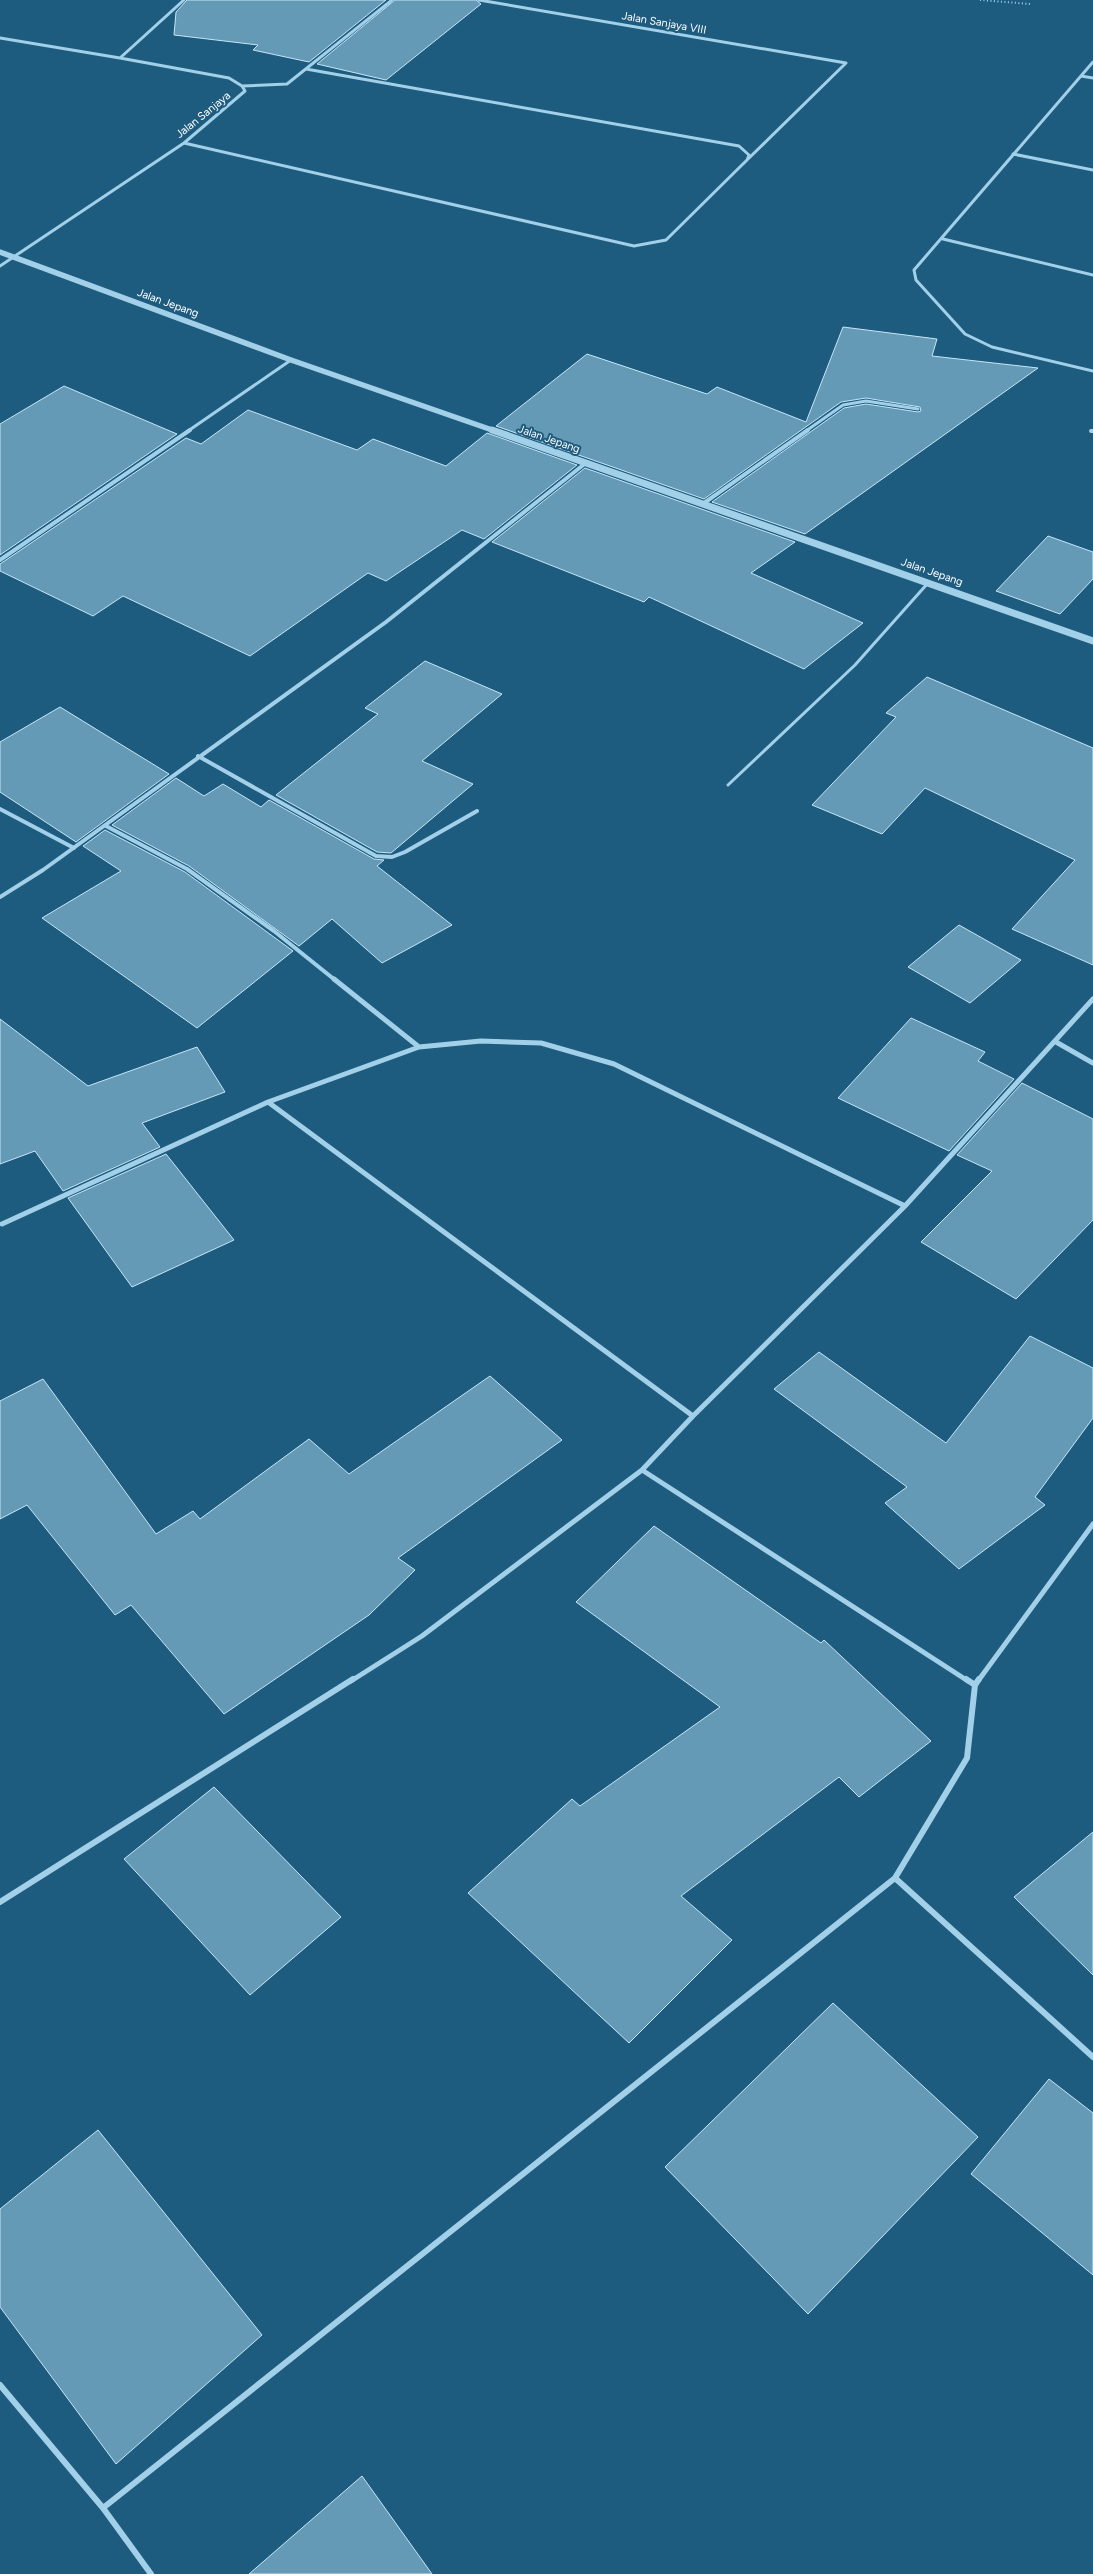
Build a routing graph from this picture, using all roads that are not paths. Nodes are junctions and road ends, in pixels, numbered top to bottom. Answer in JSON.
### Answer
{"nodes":[{"id":1,"x":184,"y":0,"type":"edge"},
{"id":2,"x":392,"y":0,"type":"edge"},
{"id":3,"x":479,"y":0,"type":"edge"},
{"id":4,"x":0,"y":38,"type":"edge"},
{"id":5,"x":120,"y":58,"type":"junction"},
{"id":6,"x":1093,"y":62,"type":"edge"},
{"id":7,"x":306,"y":69,"type":"junction"},
{"id":8,"x":1081,"y":76,"type":"junction"},
{"id":9,"x":1093,"y":78,"type":"edge"},
{"id":10,"x":242,"y":86,"type":"junction"},
{"id":11,"x":184,"y":143,"type":"junction"},
{"id":12,"x":1013,"y":154,"type":"junction"},
{"id":13,"x":747,"y":160,"type":"junction"},
{"id":14,"x":1093,"y":170,"type":"edge"},
{"id":15,"x":943,"y":239,"type":"junction"},
{"id":16,"x":0,"y":252,"type":"edge"},
{"id":17,"x":15,"y":257,"type":"junction"},
{"id":18,"x":0,"y":266,"type":"edge"},
{"id":19,"x":1093,"y":275,"type":"edge"},
{"id":20,"x":291,"y":360,"type":"junction"},
{"id":21,"x":1093,"y":371,"type":"edge"},
{"id":22,"x":918,"y":409,"type":"dead end"},
{"id":23,"x":587,"y":462,"type":"junction"},
{"id":24,"x":704,"y":503,"type":"junction"},
{"id":25,"x":0,"y":560,"type":"edge"},
{"id":26,"x":929,"y":582,"type":"junction"},
{"id":27,"x":1093,"y":641,"type":"edge"},
{"id":28,"x":198,"y":756,"type":"junction"},
{"id":29,"x":728,"y":785,"type":"dead end"},
{"id":30,"x":0,"y":809,"type":"edge"},
{"id":31,"x":477,"y":811,"type":"dead end"},
{"id":32,"x":106,"y":826,"type":"junction"},
{"id":33,"x":74,"y":848,"type":"junction"},
{"id":34,"x":0,"y":897,"type":"edge"},
{"id":35,"x":1093,"y":999,"type":"edge"},
{"id":36,"x":1056,"y":1042,"type":"junction"},
{"id":37,"x":419,"y":1047,"type":"junction"},
{"id":38,"x":1093,"y":1063,"type":"edge"},
{"id":39,"x":268,"y":1102,"type":"junction"},
{"id":40,"x":905,"y":1206,"type":"junction"},
{"id":41,"x":2,"y":1224,"type":"dead end"},
{"id":42,"x":693,"y":1416,"type":"junction"},
{"id":43,"x":642,"y":1470,"type":"junction"},
{"id":44,"x":1093,"y":1524,"type":"edge"},
{"id":45,"x":975,"y":1685,"type":"junction"},
{"id":46,"x":895,"y":1878,"type":"junction"},
{"id":47,"x":0,"y":1902,"type":"edge"},
{"id":48,"x":1093,"y":2057,"type":"edge"},
{"id":49,"x":0,"y":2385,"type":"edge"},
{"id":50,"x":103,"y":2508,"type":"junction"},
{"id":51,"x":151,"y":2574,"type":"edge"}],
"edges":[{"from":1,"to":5,"type":"street"},
{"from":2,"to":7,"type":"street"},
{"from":3,"to":13,"type":"street","name":"Jalan Sanjaya VIII"},
{"from":4,"to":5,"type":"street","name":"Jalan Sanjaya"},
{"from":5,"to":10,"type":"street","name":"Jalan Sanjaya"},
{"from":6,"to":8,"type":"street"},
{"from":7,"to":10,"type":"street"},
{"from":7,"to":13,"type":"street"},
{"from":8,"to":9,"type":"street"},
{"from":8,"to":12,"type":"street"},
{"from":10,"to":11,"type":"street","name":"Jalan Sanjaya"},
{"from":11,"to":13,"type":"street"},
{"from":11,"to":17,"type":"street","name":"Jalan Sanjaya"},
{"from":12,"to":14,"type":"street"},
{"from":12,"to":15,"type":"street"},
{"from":15,"to":19,"type":"street"},
{"from":15,"to":21,"type":"street"},
{"from":16,"to":17,"type":"street","name":"Jalan Jepang"},
{"from":17,"to":18,"type":"street","name":"Jalan Sanjaya"},
{"from":17,"to":20,"type":"street","name":"Jalan Jepang"},
{"from":20,"to":23,"type":"street","name":"Jalan Jepang"},
{"from":20,"to":25,"type":"street"},
{"from":22,"to":24,"type":"street"},
{"from":23,"to":24,"type":"street","name":"Jalan Jepang"},
{"from":23,"to":28,"type":"street"},
{"from":24,"to":26,"type":"street","name":"Jalan Jepang"},
{"from":26,"to":27,"type":"street","name":"Jalan Jepang"},
{"from":26,"to":29,"type":"lane"},
{"from":28,"to":31,"type":"street"},
{"from":28,"to":32,"type":"street"},
{"from":30,"to":33,"type":"street"},
{"from":32,"to":33,"type":"street"},
{"from":32,"to":37,"type":"street"},
{"from":33,"to":34,"type":"street"},
{"from":35,"to":36,"type":"street"},
{"from":36,"to":38,"type":"street"},
{"from":36,"to":40,"type":"street"},
{"from":37,"to":39,"type":"street"},
{"from":37,"to":40,"type":"street"},
{"from":39,"to":41,"type":"street"},
{"from":39,"to":42,"type":"street"},
{"from":40,"to":42,"type":"street"},
{"from":42,"to":43,"type":"street"},
{"from":43,"to":45,"type":"street"},
{"from":43,"to":47,"type":"street"},
{"from":44,"to":45,"type":"street"},
{"from":45,"to":46,"type":"street"},
{"from":46,"to":48,"type":"street"},
{"from":46,"to":50,"type":"street"},
{"from":49,"to":50,"type":"street"},
{"from":50,"to":51,"type":"street"}]}
